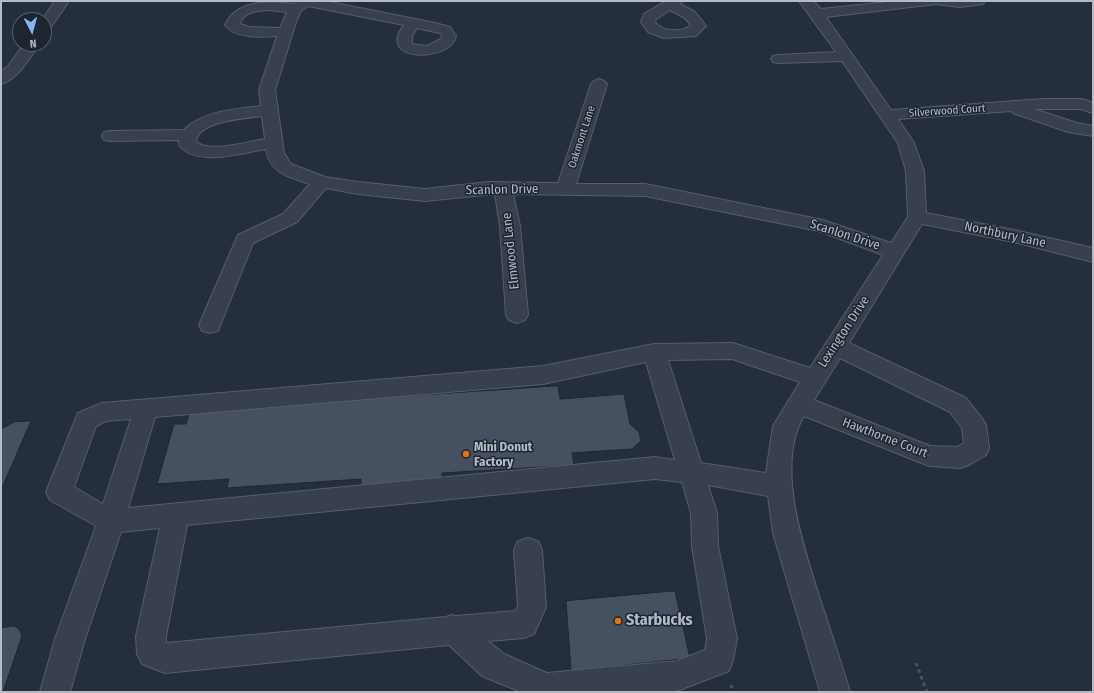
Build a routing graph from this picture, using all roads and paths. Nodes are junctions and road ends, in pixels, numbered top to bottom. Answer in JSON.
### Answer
{"nodes":[{"id":1,"x":62,"y":1,"type":"edge"},
{"id":2,"x":933,"y":1,"type":"edge"},
{"id":3,"x":940,"y":1,"type":"edge"},
{"id":4,"x":978,"y":1,"type":"edge"},
{"id":5,"x":302,"y":4,"type":"edge"},
{"id":6,"x":811,"y":8,"type":"edge"},
{"id":7,"x":52,"y":15,"type":"edge"},
{"id":8,"x":414,"y":23,"type":"dead end"},
{"id":9,"x":286,"y":32,"type":"junction"},
{"id":10,"x":26,"y":52,"type":"edge"},
{"id":11,"x":845,"y":56,"type":"junction"},
{"id":12,"x":778,"y":58,"type":"dead end"},
{"id":13,"x":1,"y":79,"type":"edge"},
{"id":14,"x":598,"y":84,"type":"dead end"},
{"id":15,"x":1008,"y":106,"type":"junction"},
{"id":16,"x":1093,"y":108,"type":"edge"},
{"id":17,"x":270,"y":110,"type":"junction"},
{"id":18,"x":887,"y":115,"type":"junction"},
{"id":19,"x":1093,"y":131,"type":"edge"},
{"id":20,"x":189,"y":134,"type":"junction"},
{"id":21,"x":110,"y":136,"type":"dead end"},
{"id":22,"x":274,"y":142,"type":"junction"},
{"id":23,"x":322,"y":182,"type":"junction"},
{"id":24,"x":503,"y":188,"type":"junction"},
{"id":25,"x":565,"y":189,"type":"junction"},
{"id":26,"x":917,"y":217,"type":"junction"},
{"id":27,"x":895,"y":252,"type":"junction"},
{"id":28,"x":1093,"y":255,"type":"edge"},
{"id":29,"x":518,"y":315,"type":"dead end"},
{"id":30,"x":210,"y":325,"type":"dead end"},
{"id":31,"x":835,"y":346,"type":"junction"},
{"id":32,"x":654,"y":352,"type":"junction"},
{"id":33,"x":814,"y":378,"type":"junction"},
{"id":34,"x":798,"y":404,"type":"junction"},
{"id":35,"x":146,"y":408,"type":"junction"},
{"id":36,"x":691,"y":473,"type":"junction"},
{"id":37,"x":780,"y":487,"type":"junction"},
{"id":38,"x":176,"y":515,"type":"junction"},
{"id":39,"x":111,"y":521,"type":"junction"},
{"id":40,"x":528,"y":550,"type":"dead end"},
{"id":41,"x":452,"y":629,"type":"junction"},
{"id":42,"x":916,"y":663,"type":"dead end"},
{"id":43,"x":731,"y":685,"type":"dead end"},
{"id":44,"x":55,"y":692,"type":"edge"},
{"id":45,"x":733,"y":692,"type":"edge"},
{"id":46,"x":836,"y":692,"type":"edge"},
{"id":47,"x":927,"y":692,"type":"edge"}],
"edges":[{"from":1,"to":7,"type":"street"},
{"from":2,"to":6,"type":"street"},
{"from":3,"to":4,"type":"street"},
{"from":5,"to":8,"type":"street"},
{"from":5,"to":9,"type":"street","name":"Scanlon Drive"},
{"from":5,"to":9,"type":"street"},
{"from":6,"to":11,"type":"street"},
{"from":9,"to":17,"type":"street","name":"Scanlon Drive"},
{"from":10,"to":13,"type":"street"},
{"from":11,"to":12,"type":"street"},
{"from":11,"to":18,"type":"street"},
{"from":14,"to":25,"type":"street","name":"Oakmont Lane"},
{"from":15,"to":16,"type":"street","name":"Silverwood Court"},
{"from":15,"to":18,"type":"street","name":"Silverwood Court"},
{"from":15,"to":19,"type":"street","name":"Silverwood Court"},
{"from":17,"to":20,"type":"street"},
{"from":17,"to":22,"type":"street","name":"Scanlon Drive"},
{"from":18,"to":26,"type":"street"},
{"from":20,"to":21,"type":"street"},
{"from":20,"to":22,"type":"street"},
{"from":22,"to":23,"type":"street","name":"Scanlon Drive"},
{"from":23,"to":24,"type":"street","name":"Scanlon Drive"},
{"from":23,"to":30,"type":"street"},
{"from":24,"to":25,"type":"street","name":"Scanlon Drive"},
{"from":24,"to":29,"type":"street","name":"Elmwood Lane"},
{"from":25,"to":27,"type":"street","name":"Scanlon Drive"},
{"from":26,"to":27,"type":"street","name":"Lexington Drive"},
{"from":26,"to":28,"type":"street","name":"Northbury Lane"},
{"from":27,"to":31,"type":"street","name":"Lexington Drive"},
{"from":31,"to":33,"type":"street","name":"Lexington Drive"},
{"from":31,"to":34,"type":"street","name":"Hawthorne Court"},
{"from":32,"to":33,"type":"street"},
{"from":32,"to":35,"type":"street"},
{"from":32,"to":36,"type":"street"},
{"from":33,"to":34,"type":"street","name":"Lexington Drive"},
{"from":34,"to":37,"type":"street","name":"Lexington Drive"},
{"from":35,"to":39,"type":"street"},
{"from":35,"to":39,"type":"street"},
{"from":36,"to":37,"type":"street"},
{"from":36,"to":38,"type":"street"},
{"from":36,"to":41,"type":"street"},
{"from":37,"to":46,"type":"street","name":"Lexington Drive"},
{"from":38,"to":39,"type":"street"},
{"from":38,"to":41,"type":"street"},
{"from":39,"to":44,"type":"street"},
{"from":40,"to":41,"type":"street"},
{"from":42,"to":47,"type":"path"},
{"from":43,"to":45,"type":"path"}]}
